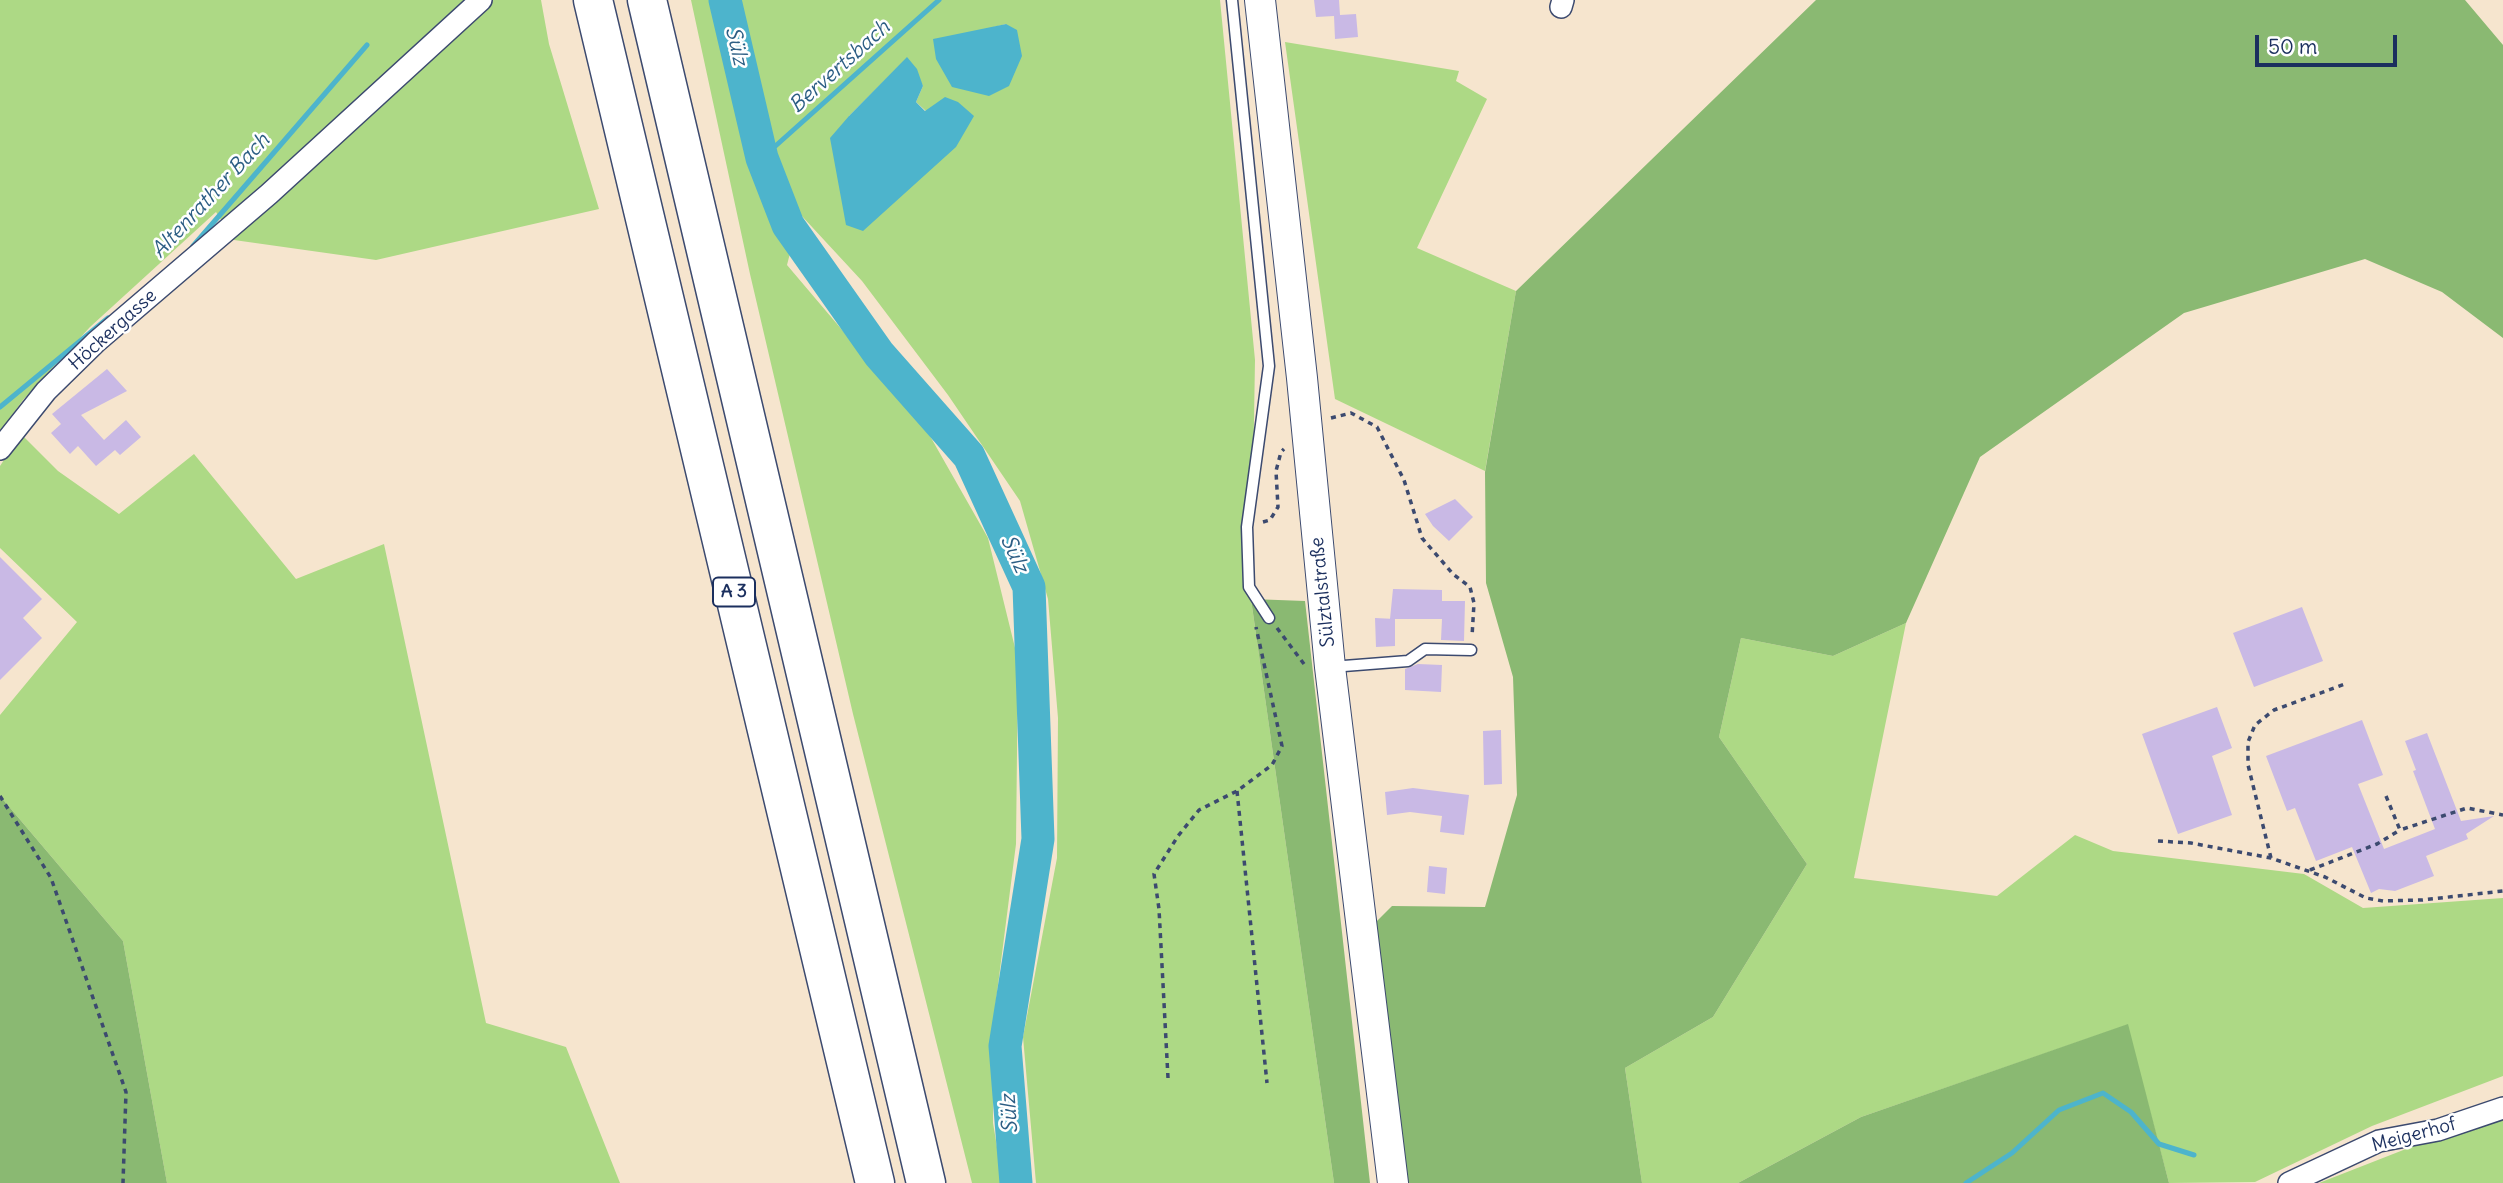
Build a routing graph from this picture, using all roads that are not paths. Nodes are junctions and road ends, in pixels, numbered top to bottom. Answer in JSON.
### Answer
{"nodes":[{"id":1,"x":481,"y":0,"type":"edge"},
{"id":2,"x":593,"y":0,"type":"edge"},
{"id":3,"x":647,"y":0,"type":"edge"},
{"id":4,"x":1232,"y":0,"type":"edge"},
{"id":5,"x":1260,"y":0,"type":"edge"},
{"id":6,"x":0,"y":449,"type":"edge"},
{"id":7,"x":1269,"y":618,"type":"dead end"},
{"id":8,"x":1471,"y":650,"type":"road end"},
{"id":9,"x":1330,"y":667,"type":"junction"},
{"id":10,"x":2503,"y":1108,"type":"edge"},
{"id":11,"x":875,"y":1183,"type":"edge"},
{"id":12,"x":926,"y":1183,"type":"edge"},
{"id":13,"x":1393,"y":1183,"type":"edge"},
{"id":14,"x":2289,"y":1183,"type":"edge"}],
"edges":[{"from":1,"to":6,"type":"street","name":"Höckergasse"},
{"from":2,"to":11,"type":"highway","number":"A 3"},
{"from":3,"to":12,"type":"highway","number":"A 3"},
{"from":4,"to":7,"type":"lane"},
{"from":5,"to":9,"type":"main road","name":"Sülztalstraße"},
{"from":8,"to":9,"type":"lane"},
{"from":9,"to":13,"type":"main road","name":"Sülztalstraße"},
{"from":10,"to":14,"type":"street","name":"Meigerhof"}]}
